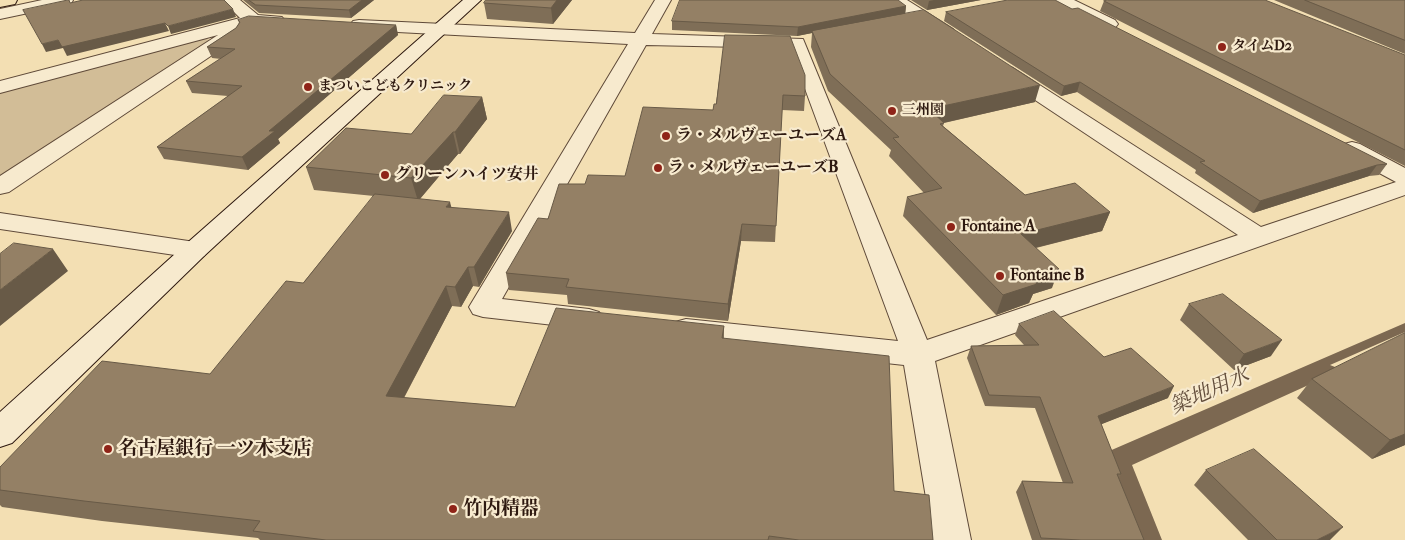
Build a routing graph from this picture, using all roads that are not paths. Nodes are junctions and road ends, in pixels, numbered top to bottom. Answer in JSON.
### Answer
{"nodes":[{"id":1,"x":9,"y":0,"type":"edge"},
{"id":2,"x":65,"y":0,"type":"edge"},
{"id":3,"x":230,"y":0,"type":"edge"},
{"id":4,"x":473,"y":0,"type":"edge"},
{"id":5,"x":663,"y":0,"type":"edge"},
{"id":6,"x":896,"y":0,"type":"edge"},
{"id":7,"x":1061,"y":0,"type":"edge"},
{"id":8,"x":0,"y":2,"type":"edge"},
{"id":9,"x":0,"y":14,"type":"edge"},
{"id":10,"x":253,"y":20,"type":"junction"},
{"id":11,"x":291,"y":22,"type":"edge"},
{"id":12,"x":340,"y":24,"type":"edge"},
{"id":13,"x":440,"y":29,"type":"junction"},
{"id":14,"x":1123,"y":32,"type":"edge"},
{"id":15,"x":640,"y":39,"type":"junction"},
{"id":16,"x":966,"y":46,"type":"edge"},
{"id":17,"x":991,"y":62,"type":"edge"},
{"id":18,"x":0,"y":87,"type":"edge"},
{"id":19,"x":1334,"y":141,"type":"edge"},
{"id":20,"x":1405,"y":177,"type":"edge"},
{"id":21,"x":0,"y":187,"type":"edge"},
{"id":22,"x":1405,"y":187,"type":"edge"},
{"id":23,"x":0,"y":221,"type":"edge"},
{"id":24,"x":1258,"y":237,"type":"junction"},
{"id":25,"x":195,"y":250,"type":"junction"},
{"id":26,"x":612,"y":322,"type":"edge"},
{"id":27,"x":661,"y":327,"type":"edge"},
{"id":28,"x":918,"y":355,"type":"junction"},
{"id":29,"x":0,"y":433,"type":"edge"},
{"id":30,"x":952,"y":540,"type":"edge"}],
"edges":[{"from":1,"to":8,"type":"highway"},
{"from":2,"to":9,"type":"street"},
{"from":3,"to":10,"type":"street"},
{"from":4,"to":13,"type":"street"},
{"from":5,"to":15,"type":"street"},
{"from":6,"to":16,"type":"street"},
{"from":7,"to":14,"type":"street"},
{"from":10,"to":11,"type":"street"},
{"from":10,"to":18,"type":"street"},
{"from":10,"to":21,"type":"street"},
{"from":12,"to":13,"type":"street"},
{"from":13,"to":15,"type":"street"},
{"from":13,"to":25,"type":"street"},
{"from":15,"to":26,"type":"street"},
{"from":15,"to":28,"type":"street"},
{"from":17,"to":24,"type":"street"},
{"from":19,"to":20,"type":"street"},
{"from":22,"to":24,"type":"street"},
{"from":23,"to":25,"type":"street"},
{"from":24,"to":28,"type":"street"},
{"from":25,"to":29,"type":"street"},
{"from":27,"to":28,"type":"street"},
{"from":28,"to":30,"type":"street"}]}
